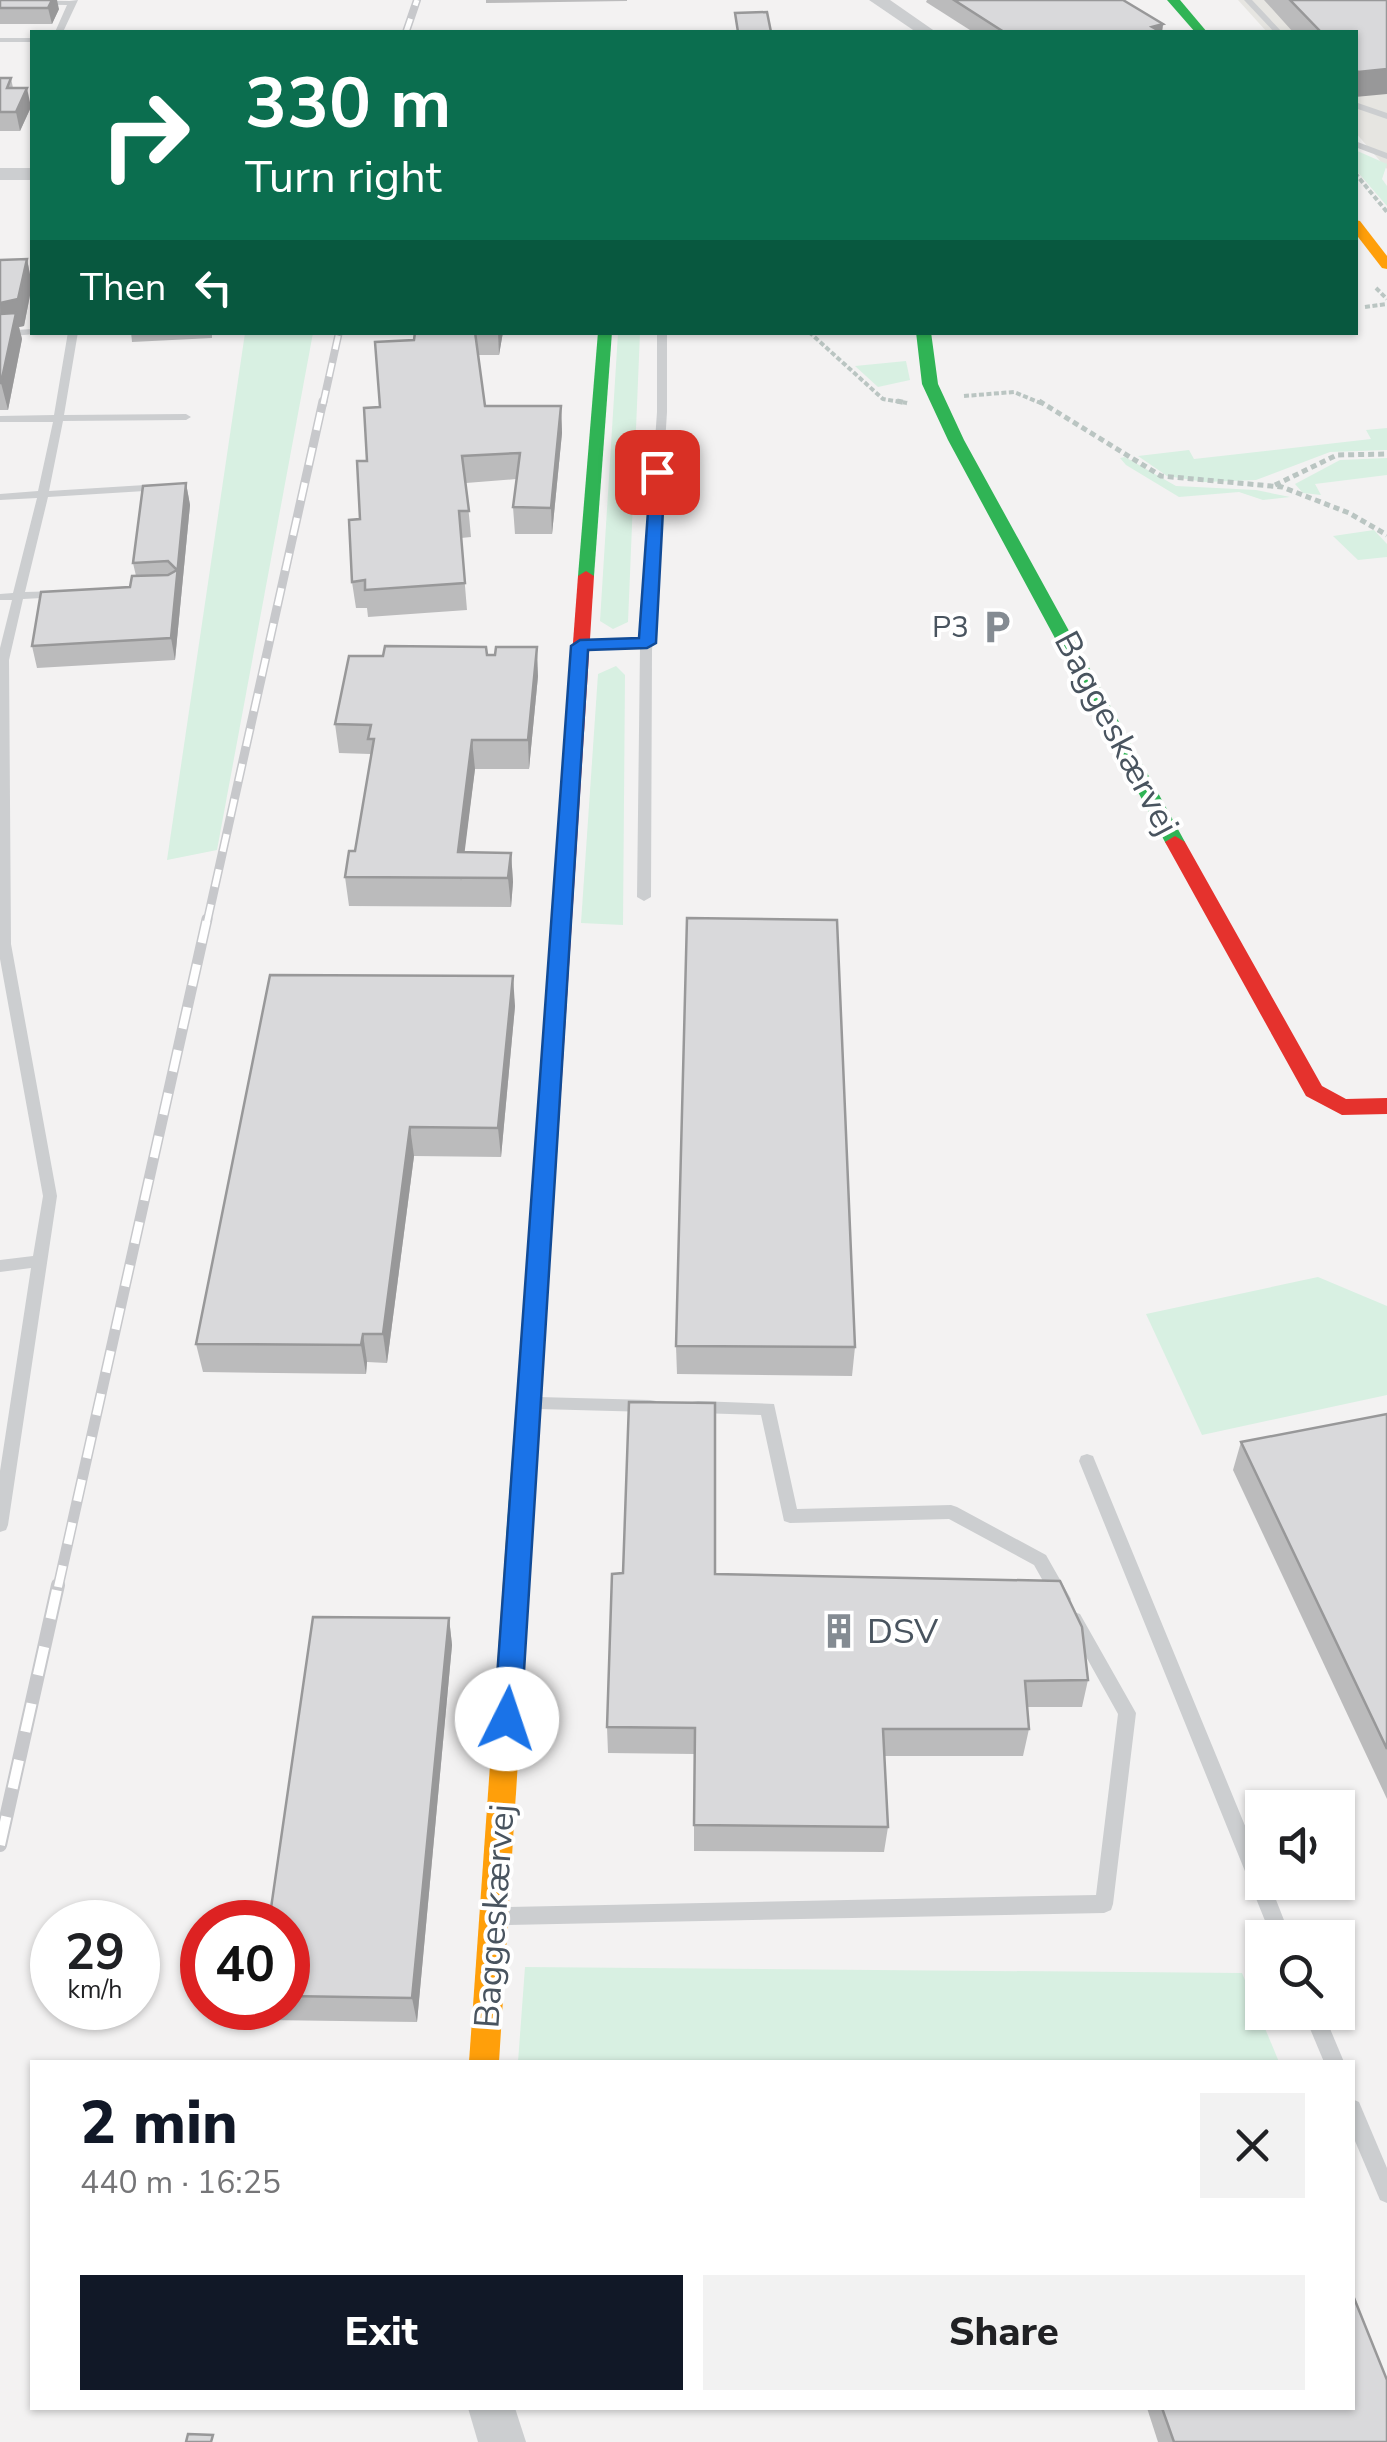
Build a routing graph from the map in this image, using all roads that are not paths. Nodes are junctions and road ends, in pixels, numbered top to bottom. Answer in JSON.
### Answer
{"nodes":[{"id":1,"x":878,"y":0,"type":"edge"},
{"id":2,"x":1173,"y":0,"type":"edge"},
{"id":3,"x":1248,"y":0,"type":"edge"},
{"id":4,"x":72,"y":1,"type":"edge"},
{"id":5,"x":0,"y":2,"type":"edge"},
{"id":6,"x":60,"y":30,"type":"edge"},
{"id":7,"x":924,"y":30,"type":"edge"},
{"id":8,"x":1199,"y":30,"type":"edge"},
{"id":9,"x":1276,"y":30,"type":"edge"},
{"id":10,"x":0,"y":40,"type":"edge"},
{"id":11,"x":30,"y":40,"type":"edge"},
{"id":12,"x":1358,"y":106,"type":"edge"},
{"id":13,"x":1387,"y":116,"type":"edge"},
{"id":14,"x":1358,"y":145,"type":"edge"},
{"id":15,"x":1387,"y":156,"type":"edge"},
{"id":16,"x":0,"y":174,"type":"edge"},
{"id":17,"x":30,"y":174,"type":"edge"},
{"id":18,"x":1369,"y":213,"type":"edge"},
{"id":19,"x":1387,"y":228,"type":"edge"},
{"id":20,"x":1387,"y":265,"type":"edge"},
{"id":21,"x":30,"y":332,"type":"edge"},
{"id":22,"x":0,"y":334,"type":"edge"},
{"id":23,"x":73,"y":335,"type":"edge"},
{"id":24,"x":606,"y":335,"type":"edge"},
{"id":25,"x":662,"y":335,"type":"edge"},
{"id":26,"x":923,"y":335,"type":"edge"},
{"id":27,"x":59,"y":417,"type":"junction"},
{"id":28,"x":186,"y":417,"type":"dead end"},
{"id":29,"x":0,"y":420,"type":"edge"},
{"id":30,"x":168,"y":486,"type":"edge"},
{"id":31,"x":43,"y":494,"type":"junction"},
{"id":32,"x":0,"y":497,"type":"edge"},
{"id":33,"x":76,"y":594,"type":"edge"},
{"id":34,"x":19,"y":596,"type":"junction"},
{"id":35,"x":0,"y":597,"type":"edge"},
{"id":36,"x":647,"y":643,"type":"junction"},
{"id":37,"x":580,"y":646,"type":"junction"},
{"id":38,"x":2,"y":709,"type":"edge"},
{"id":39,"x":2,"y":805,"type":"edge"},
{"id":40,"x":644,"y":897,"type":"dead end"},
{"id":41,"x":2,"y":944,"type":"edge"},
{"id":42,"x":1387,"y":1106,"type":"edge"},
{"id":43,"x":40,"y":1261,"type":"junction"},
{"id":44,"x":0,"y":1266,"type":"edge"},
{"id":45,"x":528,"y":1403,"type":"junction"},
{"id":46,"x":1087,"y":1461,"type":"dead end"},
{"id":47,"x":0,"y":1526,"type":"edge"},
{"id":48,"x":494,"y":1916,"type":"junction"},
{"id":49,"x":1275,"y":1920,"type":"edge"},
{"id":50,"x":1321,"y":2030,"type":"edge"},
{"id":51,"x":484,"y":2060,"type":"edge"},
{"id":52,"x":1333,"y":2060,"type":"edge"},
{"id":53,"x":1355,"y":2116,"type":"edge"},
{"id":54,"x":1387,"y":2193,"type":"edge"},
{"id":55,"x":493,"y":2410,"type":"edge"},
{"id":56,"x":502,"y":2442,"type":"edge"}],
"edges":[{"from":1,"to":7,"type":"street"},
{"from":2,"to":8,"type":"street"},
{"from":3,"to":9,"type":"lane"},
{"from":4,"to":5,"type":"lane"},
{"from":4,"to":6,"type":"lane"},
{"from":10,"to":11,"type":"lane"},
{"from":12,"to":13,"type":"lane"},
{"from":14,"to":15,"type":"lane"},
{"from":16,"to":17,"type":"street"},
{"from":18,"to":19,"type":"street"},
{"from":18,"to":20,"type":"street"},
{"from":21,"to":22,"type":"lane"},
{"from":23,"to":27,"type":"lane"},
{"from":24,"to":37,"type":"street","name":"Baggeskærvej"},
{"from":25,"to":36,"type":"lane"},
{"from":26,"to":42,"type":"street","name":"Baggeskærvej"},
{"from":27,"to":28,"type":"lane"},
{"from":27,"to":29,"type":"lane"},
{"from":27,"to":31,"type":"lane"},
{"from":30,"to":31,"type":"lane"},
{"from":31,"to":32,"type":"lane"},
{"from":31,"to":34,"type":"lane"},
{"from":33,"to":34,"type":"lane"},
{"from":34,"to":35,"type":"lane"},
{"from":34,"to":38,"type":"lane"},
{"from":36,"to":37,"type":"lane"},
{"from":36,"to":40,"type":"lane"},
{"from":37,"to":45,"type":"street","name":"Baggeskærvej"},
{"from":38,"to":39,"type":"lane"},
{"from":39,"to":41,"type":"lane"},
{"from":41,"to":43,"type":"lane"},
{"from":43,"to":44,"type":"lane"},
{"from":43,"to":47,"type":"lane"},
{"from":45,"to":48,"type":"street","name":"Baggeskærvej"},
{"from":45,"to":48,"type":"lane"},
{"from":46,"to":49,"type":"lane"},
{"from":48,"to":51,"type":"street","name":"Baggeskærvej"},
{"from":50,"to":52,"type":"lane"},
{"from":53,"to":54,"type":"lane"},
{"from":55,"to":56,"type":"street"}]}
